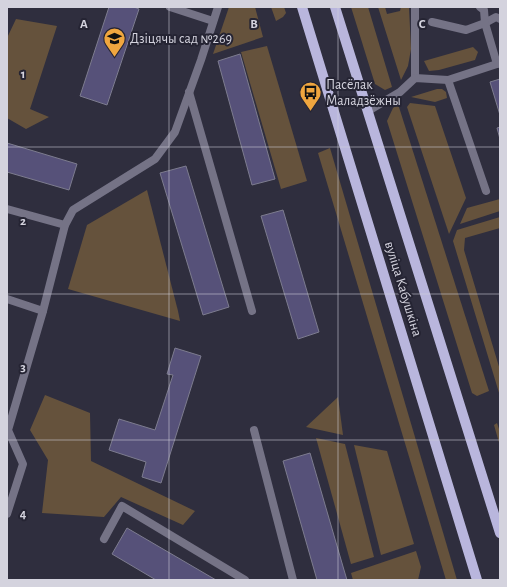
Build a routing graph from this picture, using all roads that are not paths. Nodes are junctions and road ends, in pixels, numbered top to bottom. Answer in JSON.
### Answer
{"nodes":[{"id":1,"x":170,"y":7,"type":"edge"},
{"id":2,"x":218,"y":7,"type":"edge"},
{"id":3,"x":302,"y":7,"type":"edge"},
{"id":4,"x":335,"y":7,"type":"edge"},
{"id":5,"x":415,"y":7,"type":"edge"},
{"id":6,"x":480,"y":7,"type":"edge"},
{"id":7,"x":500,"y":19,"type":"edge"},
{"id":8,"x":213,"y":20,"type":"junction"},
{"id":9,"x":432,"y":22,"type":"dead end"},
{"id":10,"x":485,"y":23,"type":"junction"},
{"id":11,"x":498,"y":63,"type":"edge"},
{"id":12,"x":415,"y":78,"type":"junction"},
{"id":13,"x":448,"y":80,"type":"junction"},
{"id":14,"x":189,"y":92,"type":"junction"},
{"id":15,"x":368,"y":111,"type":"junction"},
{"id":16,"x":486,"y":191,"type":"dead end"},
{"id":17,"x":7,"y":209,"type":"edge"},
{"id":18,"x":65,"y":226,"type":"junction"},
{"id":19,"x":7,"y":299,"type":"edge"},
{"id":20,"x":43,"y":311,"type":"junction"},
{"id":21,"x":252,"y":311,"type":"dead end"},
{"id":22,"x":7,"y":430,"type":"edge"},
{"id":23,"x":254,"y":430,"type":"dead end"},
{"id":24,"x":7,"y":514,"type":"edge"},
{"id":25,"x":500,"y":533,"type":"edge"},
{"id":26,"x":104,"y":539,"type":"dead end"},
{"id":27,"x":245,"y":580,"type":"edge"},
{"id":28,"x":293,"y":580,"type":"edge"},
{"id":29,"x":476,"y":580,"type":"edge"}],
"edges":[{"from":1,"to":8,"type":"lane"},
{"from":2,"to":8,"type":"lane"},
{"from":3,"to":29,"type":"main road","name":"вуліца Кабушкіна"},
{"from":4,"to":15,"type":"main road","name":"вуліца Кабушкіна"},
{"from":5,"to":12,"type":"lane"},
{"from":6,"to":10,"type":"lane"},
{"from":7,"to":10,"type":"lane"},
{"from":8,"to":14,"type":"lane"},
{"from":9,"to":10,"type":"lane"},
{"from":10,"to":11,"type":"lane"},
{"from":11,"to":13,"type":"lane"},
{"from":12,"to":13,"type":"lane"},
{"from":12,"to":15,"type":"lane"},
{"from":13,"to":16,"type":"lane"},
{"from":14,"to":18,"type":"lane"},
{"from":14,"to":21,"type":"lane"},
{"from":15,"to":25,"type":"main road","name":"вуліца Кабушкіна"},
{"from":17,"to":18,"type":"lane"},
{"from":18,"to":20,"type":"lane"},
{"from":19,"to":20,"type":"lane"},
{"from":20,"to":22,"type":"lane"},
{"from":22,"to":24,"type":"lane"},
{"from":23,"to":28,"type":"lane"},
{"from":26,"to":27,"type":"lane"}]}
